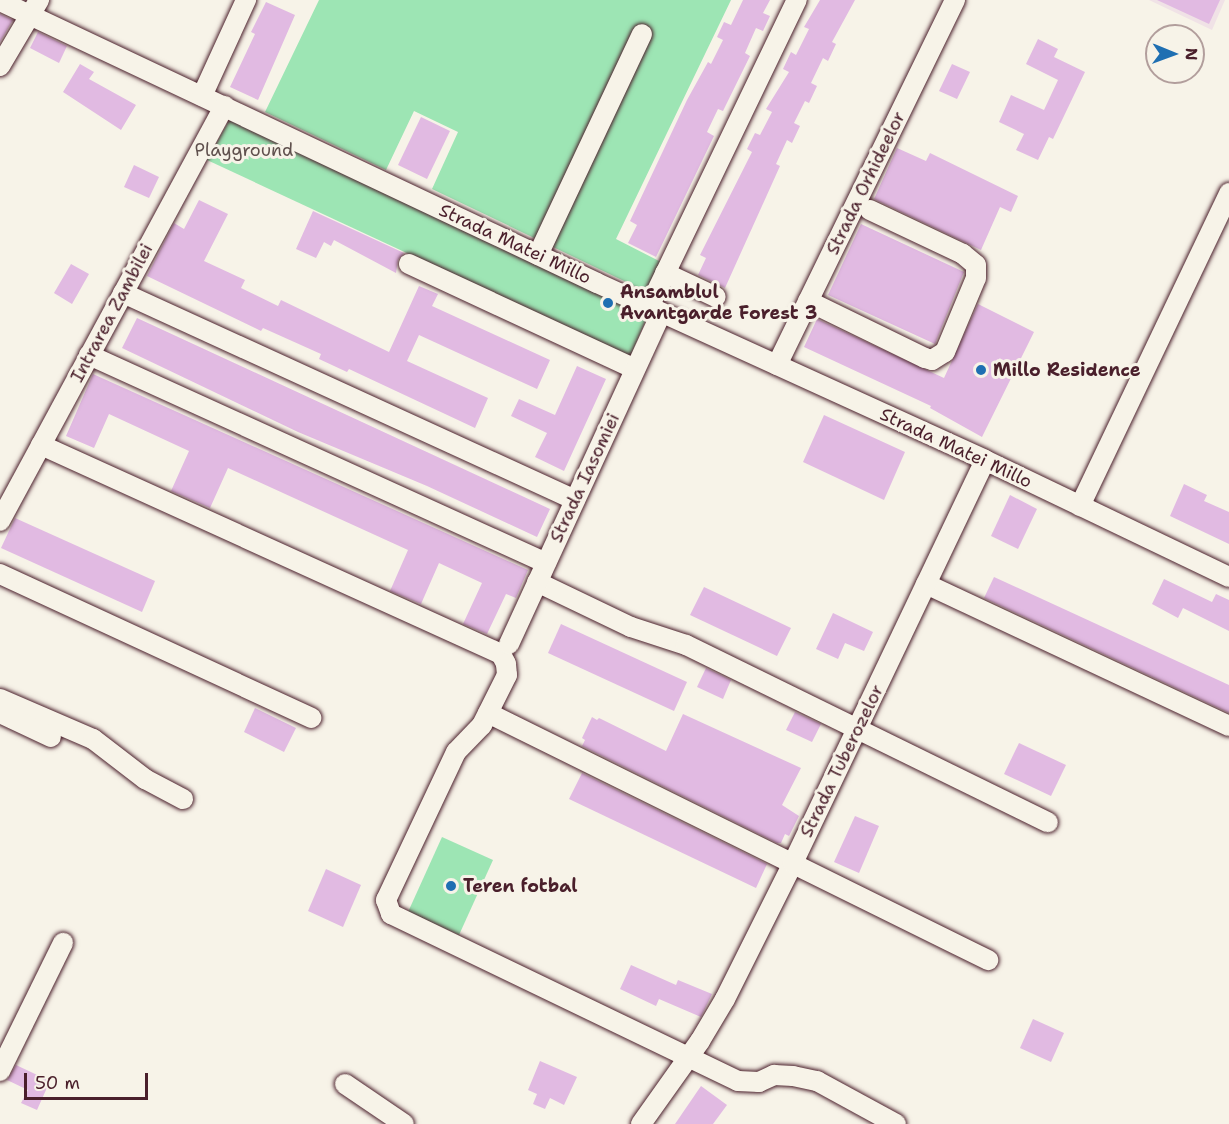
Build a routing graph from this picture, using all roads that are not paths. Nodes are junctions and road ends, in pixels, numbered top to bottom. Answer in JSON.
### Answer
{"nodes":[{"id":1,"x":246,"y":0,"type":"edge"},
{"id":2,"x":797,"y":0,"type":"edge"},
{"id":3,"x":955,"y":0,"type":"edge"},
{"id":4,"x":0,"y":1,"type":"edge"},
{"id":5,"x":35,"y":7,"type":"edge"},
{"id":6,"x":642,"y":34,"type":"dead end"},
{"id":7,"x":0,"y":66,"type":"edge"},
{"id":8,"x":202,"y":96,"type":"junction"},
{"id":9,"x":224,"y":106,"type":"junction"},
{"id":10,"x":1229,"y":193,"type":"edge"},
{"id":11,"x":870,"y":210,"type":"dead end"},
{"id":12,"x":538,"y":255,"type":"junction"},
{"id":13,"x":409,"y":264,"type":"dead end"},
{"id":14,"x":665,"y":273,"type":"junction"},
{"id":15,"x":123,"y":293,"type":"junction"},
{"id":16,"x":716,"y":297,"type":"dead end"},
{"id":17,"x":808,"y":301,"type":"junction"},
{"id":18,"x":655,"y":310,"type":"junction"},
{"id":19,"x":89,"y":355,"type":"junction"},
{"id":20,"x":777,"y":365,"type":"junction"},
{"id":21,"x":635,"y":369,"type":"junction"},
{"id":22,"x":41,"y":445,"type":"junction"},
{"id":23,"x":985,"y":460,"type":"junction"},
{"id":24,"x":575,"y":500,"type":"junction"},
{"id":25,"x":1080,"y":506,"type":"junction"},
{"id":26,"x":0,"y":521,"type":"edge"},
{"id":27,"x":546,"y":563,"type":"junction"},
{"id":28,"x":0,"y":574,"type":"edge"},
{"id":29,"x":1229,"y":576,"type":"edge"},
{"id":30,"x":537,"y":582,"type":"junction"},
{"id":31,"x":926,"y":584,"type":"junction"},
{"id":32,"x":505,"y":649,"type":"junction"},
{"id":33,"x":0,"y":699,"type":"edge"},
{"id":34,"x":488,"y":713,"type":"junction"},
{"id":35,"x":0,"y":714,"type":"edge"},
{"id":36,"x":311,"y":718,"type":"dead end"},
{"id":37,"x":1229,"y":726,"type":"edge"},
{"id":38,"x":857,"y":730,"type":"junction"},
{"id":39,"x":51,"y":737,"type":"dead end"},
{"id":40,"x":183,"y":799,"type":"dead end"},
{"id":41,"x":1048,"y":822,"type":"dead end"},
{"id":42,"x":793,"y":862,"type":"junction"},
{"id":43,"x":63,"y":943,"type":"dead end"},
{"id":44,"x":988,"y":960,"type":"dead end"},
{"id":45,"x":687,"y":1056,"type":"junction"},
{"id":46,"x":0,"y":1071,"type":"edge"},
{"id":47,"x":345,"y":1084,"type":"dead end"},
{"id":48,"x":404,"y":1124,"type":"edge"},
{"id":49,"x":641,"y":1124,"type":"edge"},
{"id":50,"x":896,"y":1124,"type":"edge"}],
"edges":[{"from":1,"to":8,"type":"street"},
{"from":2,"to":14,"type":"street","name":"Strada Iasomiei"},
{"from":3,"to":17,"type":"street","name":"Strada Orhideelor"},
{"from":4,"to":5,"type":"street","name":"Strada Matei Millo"},
{"from":5,"to":7,"type":"street"},
{"from":5,"to":8,"type":"street","name":"Strada Matei Millo"},
{"from":6,"to":12,"type":"street"},
{"from":8,"to":9,"type":"street","name":"Strada Matei Millo"},
{"from":9,"to":12,"type":"street","name":"Strada Matei Millo"},
{"from":9,"to":15,"type":"street","name":"Intrarea Zambilei"},
{"from":10,"to":25,"type":"street"},
{"from":11,"to":17,"type":"street"},
{"from":12,"to":18,"type":"street","name":"Strada Matei Millo"},
{"from":13,"to":21,"type":"street"},
{"from":14,"to":16,"type":"street"},
{"from":14,"to":18,"type":"street","name":"Strada Iasomiei"},
{"from":15,"to":19,"type":"street","name":"Intrarea Zambilei"},
{"from":15,"to":24,"type":"street"},
{"from":17,"to":20,"type":"street","name":"Strada Orhideelor"},
{"from":18,"to":20,"type":"street","name":"Strada Matei Millo"},
{"from":18,"to":21,"type":"street","name":"Strada Iasomiei"},
{"from":19,"to":22,"type":"street","name":"Intrarea Zambilei"},
{"from":19,"to":27,"type":"street"},
{"from":20,"to":23,"type":"street","name":"Strada Matei Millo"},
{"from":21,"to":24,"type":"street","name":"Strada Iasomiei"},
{"from":22,"to":26,"type":"street","name":"Intrarea Zambilei"},
{"from":22,"to":32,"type":"street"},
{"from":23,"to":25,"type":"street","name":"Strada Matei Millo"},
{"from":23,"to":31,"type":"street","name":"Strada Tuberozelor"},
{"from":24,"to":27,"type":"street","name":"Strada Iasomiei"},
{"from":25,"to":29,"type":"street","name":"Strada Matei Millo"},
{"from":27,"to":30,"type":"street","name":"Strada Iasomiei"},
{"from":28,"to":36,"type":"street"},
{"from":30,"to":32,"type":"street","name":"Strada Iasomiei"},
{"from":30,"to":38,"type":"street"},
{"from":31,"to":37,"type":"street"},
{"from":31,"to":38,"type":"street","name":"Strada Tuberozelor"},
{"from":32,"to":34,"type":"street","name":"Strada Iasomiei"},
{"from":33,"to":40,"type":"street"},
{"from":34,"to":42,"type":"street"},
{"from":34,"to":45,"type":"street","name":"Strada Iasomiei"},
{"from":35,"to":39,"type":"street"},
{"from":38,"to":41,"type":"street"},
{"from":38,"to":42,"type":"street","name":"Strada Tuberozelor"},
{"from":42,"to":44,"type":"street"},
{"from":42,"to":45,"type":"street","name":"Strada Tuberozelor"},
{"from":43,"to":46,"type":"street"},
{"from":45,"to":49,"type":"street","name":"Strada Tuberozelor"},
{"from":45,"to":50,"type":"street"},
{"from":47,"to":48,"type":"street"}]}
